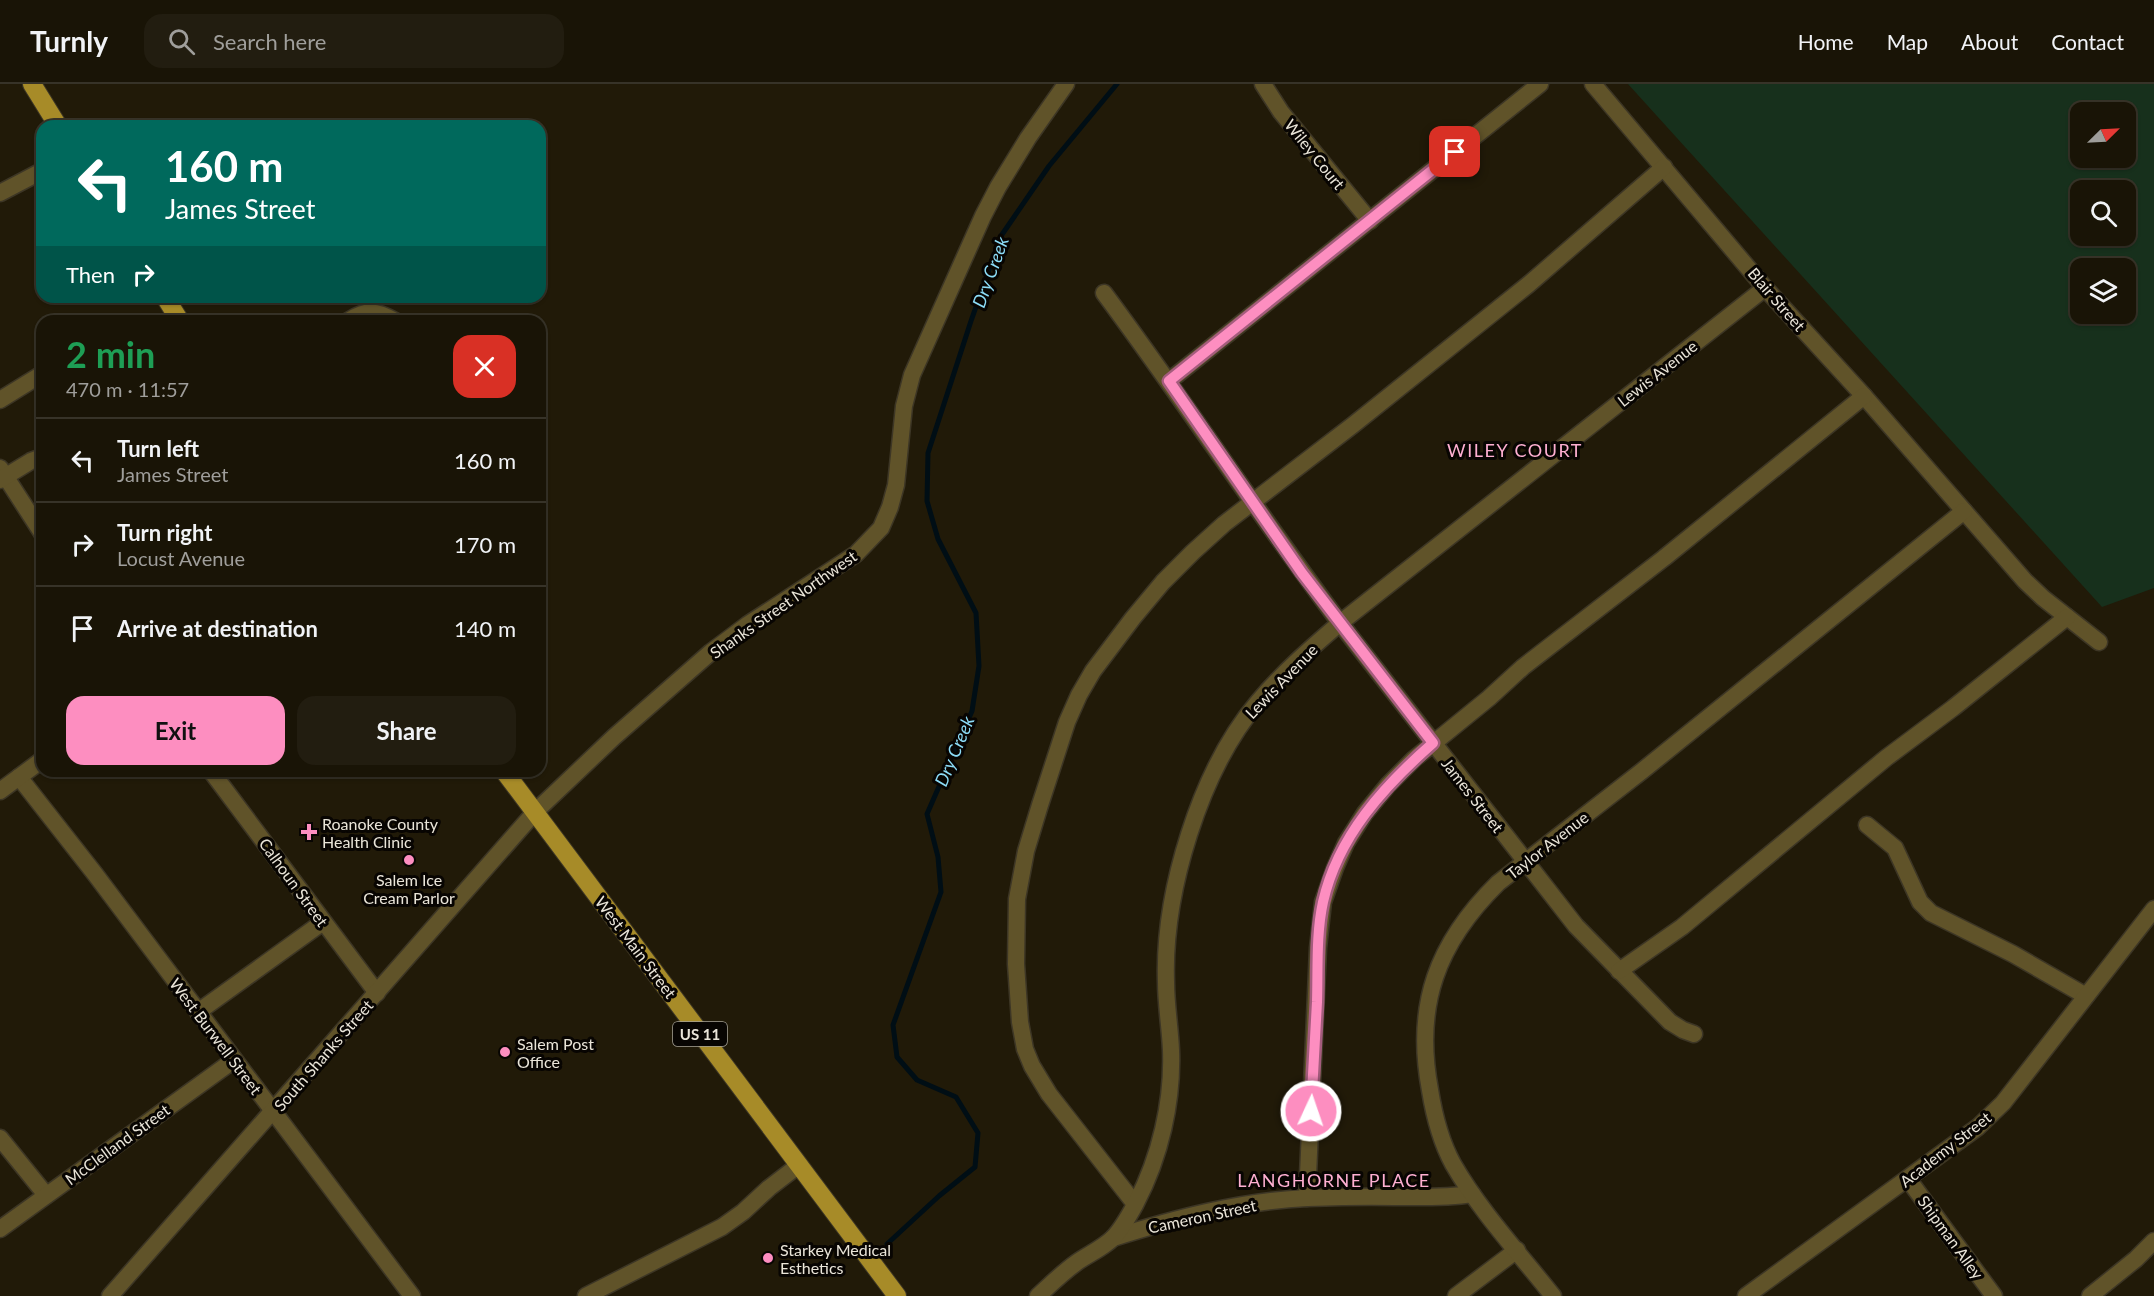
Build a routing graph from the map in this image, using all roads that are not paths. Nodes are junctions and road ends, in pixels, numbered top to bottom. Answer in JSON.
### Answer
{"nodes":[{"id":1,"x":32,"y":84,"type":"edge"},
{"id":2,"x":1066,"y":84,"type":"edge"},
{"id":3,"x":1263,"y":84,"type":"edge"},
{"id":4,"x":1540,"y":84,"type":"edge"},
{"id":5,"x":1593,"y":84,"type":"edge"},
{"id":6,"x":54,"y":120,"type":"edge"},
{"id":7,"x":1664,"y":167,"type":"junction"},
{"id":8,"x":36,"y":174,"type":"edge"},
{"id":9,"x":0,"y":193,"type":"edge"},
{"id":10,"x":1370,"y":221,"type":"junction"},
{"id":11,"x":1765,"y":288,"type":"junction"},
{"id":12,"x":1104,"y":293,"type":"dead end"},
{"id":13,"x":357,"y":315,"type":"edge"},
{"id":14,"x":386,"y":315,"type":"edge"},
{"id":15,"x":36,"y":378,"type":"edge"},
{"id":16,"x":1169,"y":381,"type":"junction"},
{"id":17,"x":1864,"y":396,"type":"junction"},
{"id":18,"x":0,"y":400,"type":"edge"},
{"id":19,"x":36,"y":459,"type":"edge"},
{"id":20,"x":2,"y":474,"type":"edge"},
{"id":21,"x":1253,"y":502,"type":"junction"},
{"id":22,"x":1964,"y":511,"type":"junction"},
{"id":23,"x":36,"y":524,"type":"edge"},
{"id":24,"x":2067,"y":617,"type":"junction"},
{"id":25,"x":1340,"y":623,"type":"junction"},
{"id":26,"x":2099,"y":642,"type":"dead end"},
{"id":27,"x":1433,"y":743,"type":"junction"},
{"id":28,"x":36,"y":764,"type":"edge"},
{"id":29,"x":19,"y":777,"type":"junction"},
{"id":30,"x":216,"y":777,"type":"edge"},
{"id":31,"x":509,"y":777,"type":"edge"},
{"id":32,"x":0,"y":791,"type":"edge"},
{"id":33,"x":535,"y":812,"type":"junction"},
{"id":34,"x":1867,"y":825,"type":"dead end"},
{"id":35,"x":1525,"y":861,"type":"junction"},
{"id":36,"x":2154,"y":909,"type":"edge"},
{"id":37,"x":323,"y":922,"type":"junction"},
{"id":38,"x":1619,"y":971,"type":"junction"},
{"id":39,"x":377,"y":993,"type":"junction"},
{"id":40,"x":2086,"y":996,"type":"junction"},
{"id":41,"x":198,"y":1011,"type":"junction"},
{"id":42,"x":1694,"y":1034,"type":"dead end"},
{"id":43,"x":234,"y":1060,"type":"junction"},
{"id":44,"x":273,"y":1111,"type":"junction"},
{"id":45,"x":0,"y":1138,"type":"edge"},
{"id":46,"x":799,"y":1165,"type":"junction"},
{"id":47,"x":1908,"y":1179,"type":"junction"},
{"id":48,"x":1473,"y":1194,"type":"junction"},
{"id":49,"x":46,"y":1195,"type":"junction"},
{"id":50,"x":1307,"y":1198,"type":"junction"},
{"id":51,"x":1135,"y":1204,"type":"junction"},
{"id":52,"x":0,"y":1229,"type":"edge"},
{"id":53,"x":1113,"y":1238,"type":"junction"},
{"id":54,"x":2154,"y":1241,"type":"edge"},
{"id":55,"x":1517,"y":1250,"type":"junction"},
{"id":56,"x":110,"y":1296,"type":"edge"},
{"id":57,"x":412,"y":1296,"type":"edge"},
{"id":58,"x":586,"y":1296,"type":"edge"},
{"id":59,"x":897,"y":1296,"type":"edge"},
{"id":60,"x":1038,"y":1296,"type":"edge"},
{"id":61,"x":1456,"y":1296,"type":"edge"},
{"id":62,"x":1552,"y":1296,"type":"edge"},
{"id":63,"x":1746,"y":1296,"type":"edge"},
{"id":64,"x":1994,"y":1296,"type":"edge"},
{"id":65,"x":2090,"y":1296,"type":"edge"}],
"edges":[{"from":1,"to":6,"type":"main road"},
{"from":2,"to":33,"type":"street","name":"Shanks Street Northwest"},
{"from":3,"to":10,"type":"street","name":"Wiley Court"},
{"from":4,"to":10,"type":"street"},
{"from":5,"to":7,"type":"street","name":"Blair Street"},
{"from":7,"to":11,"type":"street","name":"Blair Street"},
{"from":7,"to":21,"type":"street"},
{"from":8,"to":9,"type":"street"},
{"from":10,"to":16,"type":"street"},
{"from":11,"to":17,"type":"street","name":"Blair Street"},
{"from":11,"to":25,"type":"street","name":"Lewis Avenue"},
{"from":12,"to":16,"type":"street","name":"James Street"},
{"from":13,"to":14,"type":"street"},
{"from":15,"to":18,"type":"street"},
{"from":16,"to":21,"type":"street","name":"James Street"},
{"from":17,"to":22,"type":"street","name":"Blair Street"},
{"from":17,"to":27,"type":"street"},
{"from":19,"to":20,"type":"street"},
{"from":20,"to":23,"type":"street"},
{"from":21,"to":25,"type":"street","name":"James Street"},
{"from":21,"to":51,"type":"street"},
{"from":22,"to":24,"type":"street","name":"Blair Street"},
{"from":22,"to":35,"type":"street","name":"Taylor Avenue"},
{"from":24,"to":26,"type":"street","name":"Blair Street"},
{"from":24,"to":38,"type":"street"},
{"from":25,"to":27,"type":"street","name":"James Street"},
{"from":25,"to":51,"type":"street","name":"Lewis Avenue"},
{"from":27,"to":35,"type":"street","name":"James Street"},
{"from":27,"to":50,"type":"street"},
{"from":28,"to":29,"type":"street"},
{"from":29,"to":32,"type":"street"},
{"from":29,"to":41,"type":"street","name":"West Burwell Street"},
{"from":30,"to":37,"type":"street","name":"Calhoun Street"},
{"from":31,"to":33,"type":"main road","name":"West Main Street","number":"US 11"},
{"from":33,"to":39,"type":"street","name":"South Shanks Street"},
{"from":33,"to":46,"type":"main road","name":"West Main Street","number":"US 11"},
{"from":34,"to":40,"type":"street"},
{"from":35,"to":38,"type":"street","name":"James Street"},
{"from":35,"to":48,"type":"street","name":"Taylor Avenue"},
{"from":36,"to":40,"type":"street","name":"Academy Street"},
{"from":37,"to":39,"type":"street","name":"Calhoun Street"},
{"from":37,"to":41,"type":"street"},
{"from":38,"to":42,"type":"street","name":"James Street"},
{"from":39,"to":44,"type":"street","name":"South Shanks Street"},
{"from":40,"to":47,"type":"street","name":"Academy Street"},
{"from":41,"to":43,"type":"street","name":"West Burwell Street"},
{"from":43,"to":44,"type":"street","name":"West Burwell Street"},
{"from":43,"to":49,"type":"street","name":"McClelland Street"},
{"from":44,"to":56,"type":"street","name":"South Shanks Street"},
{"from":44,"to":57,"type":"street","name":"West Burwell Street"},
{"from":45,"to":49,"type":"street"},
{"from":46,"to":58,"type":"street"},
{"from":46,"to":59,"type":"main road","name":"West Main Street","number":"US 11"},
{"from":47,"to":63,"type":"street","name":"Academy Street"},
{"from":47,"to":64,"type":"street","name":"Shipman Alley"},
{"from":48,"to":50,"type":"street","name":"Cameron Street"},
{"from":48,"to":55,"type":"street","name":"Taylor Avenue"},
{"from":49,"to":52,"type":"street","name":"McClelland Street"},
{"from":50,"to":53,"type":"street","name":"Cameron Street"},
{"from":51,"to":53,"type":"street","name":"Lewis Avenue"},
{"from":53,"to":60,"type":"street","name":"Lewis Avenue"},
{"from":54,"to":65,"type":"street"},
{"from":55,"to":61,"type":"street"},
{"from":55,"to":62,"type":"street","name":"Taylor Avenue"}]}
